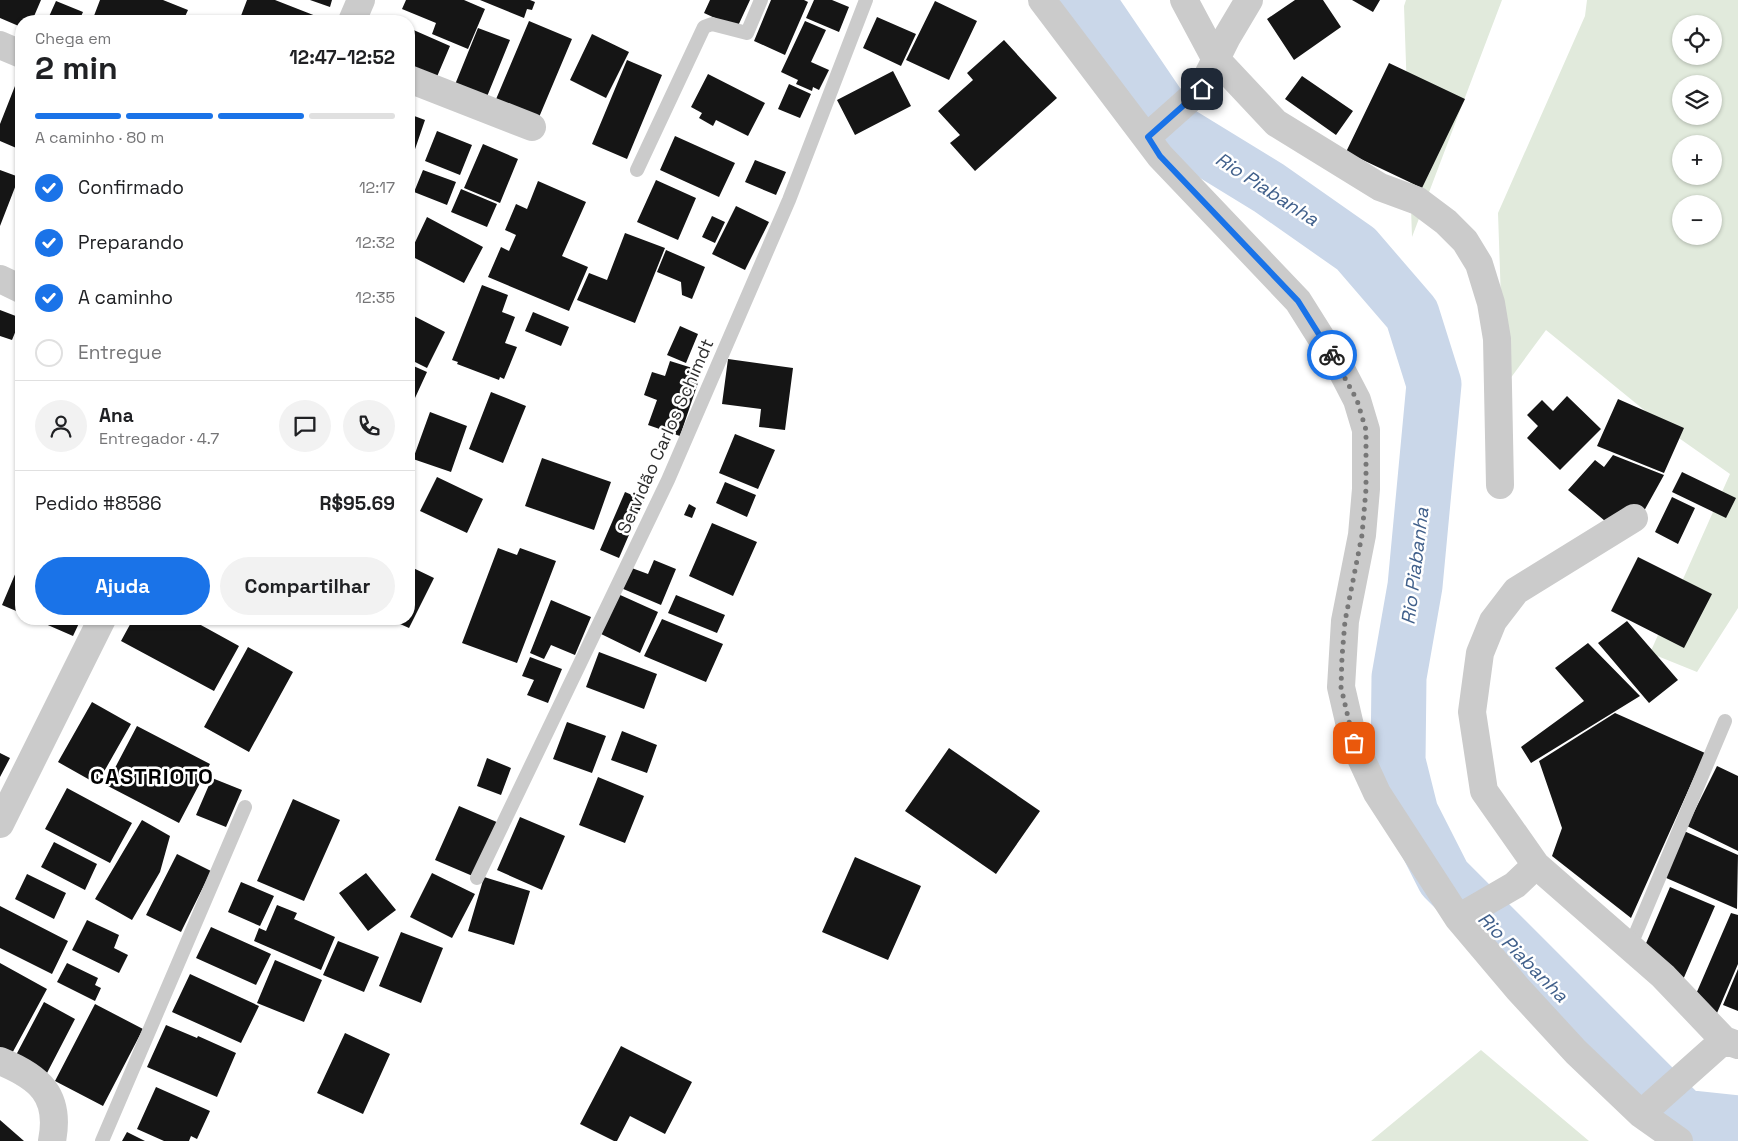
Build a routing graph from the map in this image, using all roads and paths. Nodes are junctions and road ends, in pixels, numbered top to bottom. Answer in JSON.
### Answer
{"nodes":[{"id":1,"x":361,"y":0,"type":"edge"},
{"id":2,"x":761,"y":0,"type":"edge"},
{"id":3,"x":866,"y":0,"type":"edge"},
{"id":4,"x":1042,"y":0,"type":"edge"},
{"id":5,"x":1184,"y":0,"type":"edge"},
{"id":6,"x":1249,"y":0,"type":"edge"},
{"id":7,"x":355,"y":15,"type":"edge"},
{"id":8,"x":0,"y":45,"type":"edge"},
{"id":9,"x":15,"y":51,"type":"edge"},
{"id":10,"x":1216,"y":58,"type":"junction"},
{"id":11,"x":415,"y":81,"type":"edge"},
{"id":12,"x":532,"y":127,"type":"dead end"},
{"id":13,"x":1150,"y":135,"type":"junction"},
{"id":14,"x":637,"y":170,"type":"dead end"},
{"id":15,"x":0,"y":279,"type":"edge"},
{"id":16,"x":15,"y":286,"type":"edge"},
{"id":17,"x":1500,"y":485,"type":"dead end"},
{"id":18,"x":1634,"y":518,"type":"dead end"},
{"id":19,"x":99,"y":625,"type":"edge"},
{"id":20,"x":1725,"y":721,"type":"dead end"},
{"id":21,"x":245,"y":807,"type":"dead end"},
{"id":22,"x":0,"y":824,"type":"edge"},
{"id":23,"x":1536,"y":865,"type":"junction"},
{"id":24,"x":478,"y":878,"type":"dead end"},
{"id":25,"x":1463,"y":915,"type":"junction"},
{"id":26,"x":1630,"y":946,"type":"junction"},
{"id":27,"x":1731,"y":1043,"type":"edge"},
{"id":28,"x":0,"y":1061,"type":"edge"},
{"id":29,"x":1646,"y":1110,"type":"junction"},
{"id":30,"x":52,"y":1141,"type":"edge"},
{"id":31,"x":102,"y":1141,"type":"edge"},
{"id":32,"x":1679,"y":1141,"type":"edge"}],
"edges":[{"from":1,"to":7,"type":"street"},
{"from":2,"to":14,"type":"lane"},
{"from":3,"to":24,"type":"lane","name":"Servidão Carlos Schimdt"},
{"from":4,"to":13,"type":"street"},
{"from":5,"to":10,"type":"street"},
{"from":6,"to":10,"type":"street"},
{"from":8,"to":9,"type":"street"},
{"from":10,"to":13,"type":"street"},
{"from":10,"to":17,"type":"street"},
{"from":11,"to":12,"type":"street"},
{"from":13,"to":25,"type":"street"},
{"from":15,"to":16,"type":"street"},
{"from":18,"to":23,"type":"street"},
{"from":19,"to":22,"type":"street"},
{"from":20,"to":26,"type":"lane"},
{"from":21,"to":31,"type":"lane"},
{"from":23,"to":25,"type":"street"},
{"from":23,"to":26,"type":"street"},
{"from":25,"to":29,"type":"street"},
{"from":26,"to":27,"type":"street"},
{"from":27,"to":29,"type":"street"},
{"from":28,"to":30,"type":"street"},
{"from":29,"to":32,"type":"street"}]}
